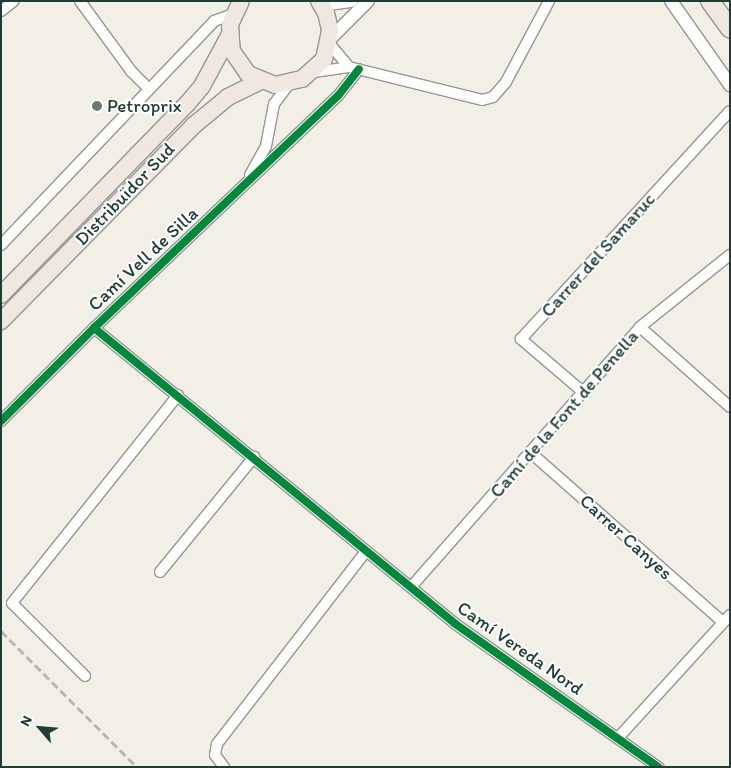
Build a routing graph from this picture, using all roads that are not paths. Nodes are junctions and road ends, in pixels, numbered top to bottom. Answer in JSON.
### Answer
{"nodes":[{"id":1,"x":14,"y":1,"type":"edge"},
{"id":2,"x":80,"y":1,"type":"edge"},
{"id":3,"x":352,"y":1,"type":"edge"},
{"id":4,"x":368,"y":1,"type":"edge"},
{"id":5,"x":549,"y":1,"type":"edge"},
{"id":6,"x":671,"y":1,"type":"edge"},
{"id":7,"x":710,"y":1,"type":"edge"},
{"id":8,"x":320,"y":3,"type":"edge"},
{"id":9,"x":237,"y":8,"type":"edge"},
{"id":10,"x":1,"y":11,"type":"edge"},
{"id":11,"x":730,"y":28,"type":"edge"},
{"id":12,"x":229,"y":36,"type":"junction"},
{"id":13,"x":330,"y":41,"type":"junction"},
{"id":14,"x":354,"y":68,"type":"junction"},
{"id":15,"x":314,"y":72,"type":"junction"},
{"id":16,"x":261,"y":81,"type":"junction"},
{"id":17,"x":289,"y":84,"type":"junction"},
{"id":18,"x":730,"y":85,"type":"edge"},
{"id":19,"x":148,"y":88,"type":"junction"},
{"id":20,"x":730,"y":111,"type":"edge"},
{"id":21,"x":242,"y":189,"type":"junction"},
{"id":22,"x":1,"y":245,"type":"edge"},
{"id":23,"x":730,"y":255,"type":"edge"},
{"id":24,"x":1,"y":295,"type":"edge"},
{"id":25,"x":1,"y":321,"type":"edge"},
{"id":26,"x":94,"y":328,"type":"junction"},
{"id":27,"x":640,"y":328,"type":"junction"},
{"id":28,"x":583,"y":392,"type":"junction"},
{"id":29,"x":178,"y":395,"type":"junction"},
{"id":30,"x":730,"y":407,"type":"edge"},
{"id":31,"x":1,"y":421,"type":"edge"},
{"id":32,"x":530,"y":452,"type":"junction"},
{"id":33,"x":254,"y":457,"type":"junction"},
{"id":34,"x":366,"y":552,"type":"junction"},
{"id":35,"x":160,"y":572,"type":"dead end"},
{"id":36,"x":411,"y":587,"type":"junction"},
{"id":37,"x":726,"y":619,"type":"edge"},
{"id":38,"x":85,"y":676,"type":"dead end"},
{"id":39,"x":618,"y":738,"type":"junction"},
{"id":40,"x":224,"y":767,"type":"edge"},
{"id":41,"x":658,"y":767,"type":"edge"}],
"edges":[{"from":1,"to":10,"type":"street"},
{"from":2,"to":19,"type":"street"},
{"from":3,"to":8,"type":"street"},
{"from":4,"to":13,"type":"street"},
{"from":5,"to":14,"type":"street"},
{"from":6,"to":18,"type":"street"},
{"from":7,"to":11,"type":"highway"},
{"from":8,"to":13,"type":"highway"},
{"from":9,"to":12,"type":"highway"},
{"from":9,"to":19,"type":"street"},
{"from":12,"to":16,"type":"highway"},
{"from":12,"to":24,"type":"highway","name":"Distribuïdor Sud"},
{"from":13,"to":14,"type":"street"},
{"from":13,"to":15,"type":"highway"},
{"from":14,"to":15,"type":"street"},
{"from":14,"to":21,"type":"street","name":"Camí Vell de Silla"},
{"from":15,"to":17,"type":"highway"},
{"from":16,"to":17,"type":"highway"},
{"from":16,"to":25,"type":"highway","name":"Distribuïdor Sud"},
{"from":17,"to":21,"type":"street"},
{"from":19,"to":22,"type":"street"},
{"from":20,"to":28,"type":"street","name":"Carrer del Samaruc"},
{"from":21,"to":26,"type":"street","name":"Camí Vell de Silla"},
{"from":23,"to":27,"type":"street","name":"Camí de la Font de Penella"},
{"from":26,"to":29,"type":"street","name":"Camí Vell de Silla"},
{"from":26,"to":31,"type":"street"},
{"from":27,"to":28,"type":"street","name":"Camí de la Font de Penella"},
{"from":27,"to":30,"type":"street"},
{"from":28,"to":32,"type":"street","name":"Camí de la Font de Penella"},
{"from":29,"to":33,"type":"street","name":"Camí Vell de Silla"},
{"from":29,"to":38,"type":"street"},
{"from":32,"to":36,"type":"street","name":"Camí de la Font de Penella"},
{"from":32,"to":37,"type":"street","name":"Carrer Canyes"},
{"from":33,"to":34,"type":"street","name":"Camí Vell de Silla"},
{"from":33,"to":35,"type":"street"},
{"from":34,"to":36,"type":"street","name":"Camí Vereda Nord"},
{"from":34,"to":40,"type":"street"},
{"from":36,"to":39,"type":"street","name":"Camí Vereda Nord"},
{"from":37,"to":39,"type":"street"},
{"from":39,"to":41,"type":"street","name":"Camí Vereda Nord"}]}
